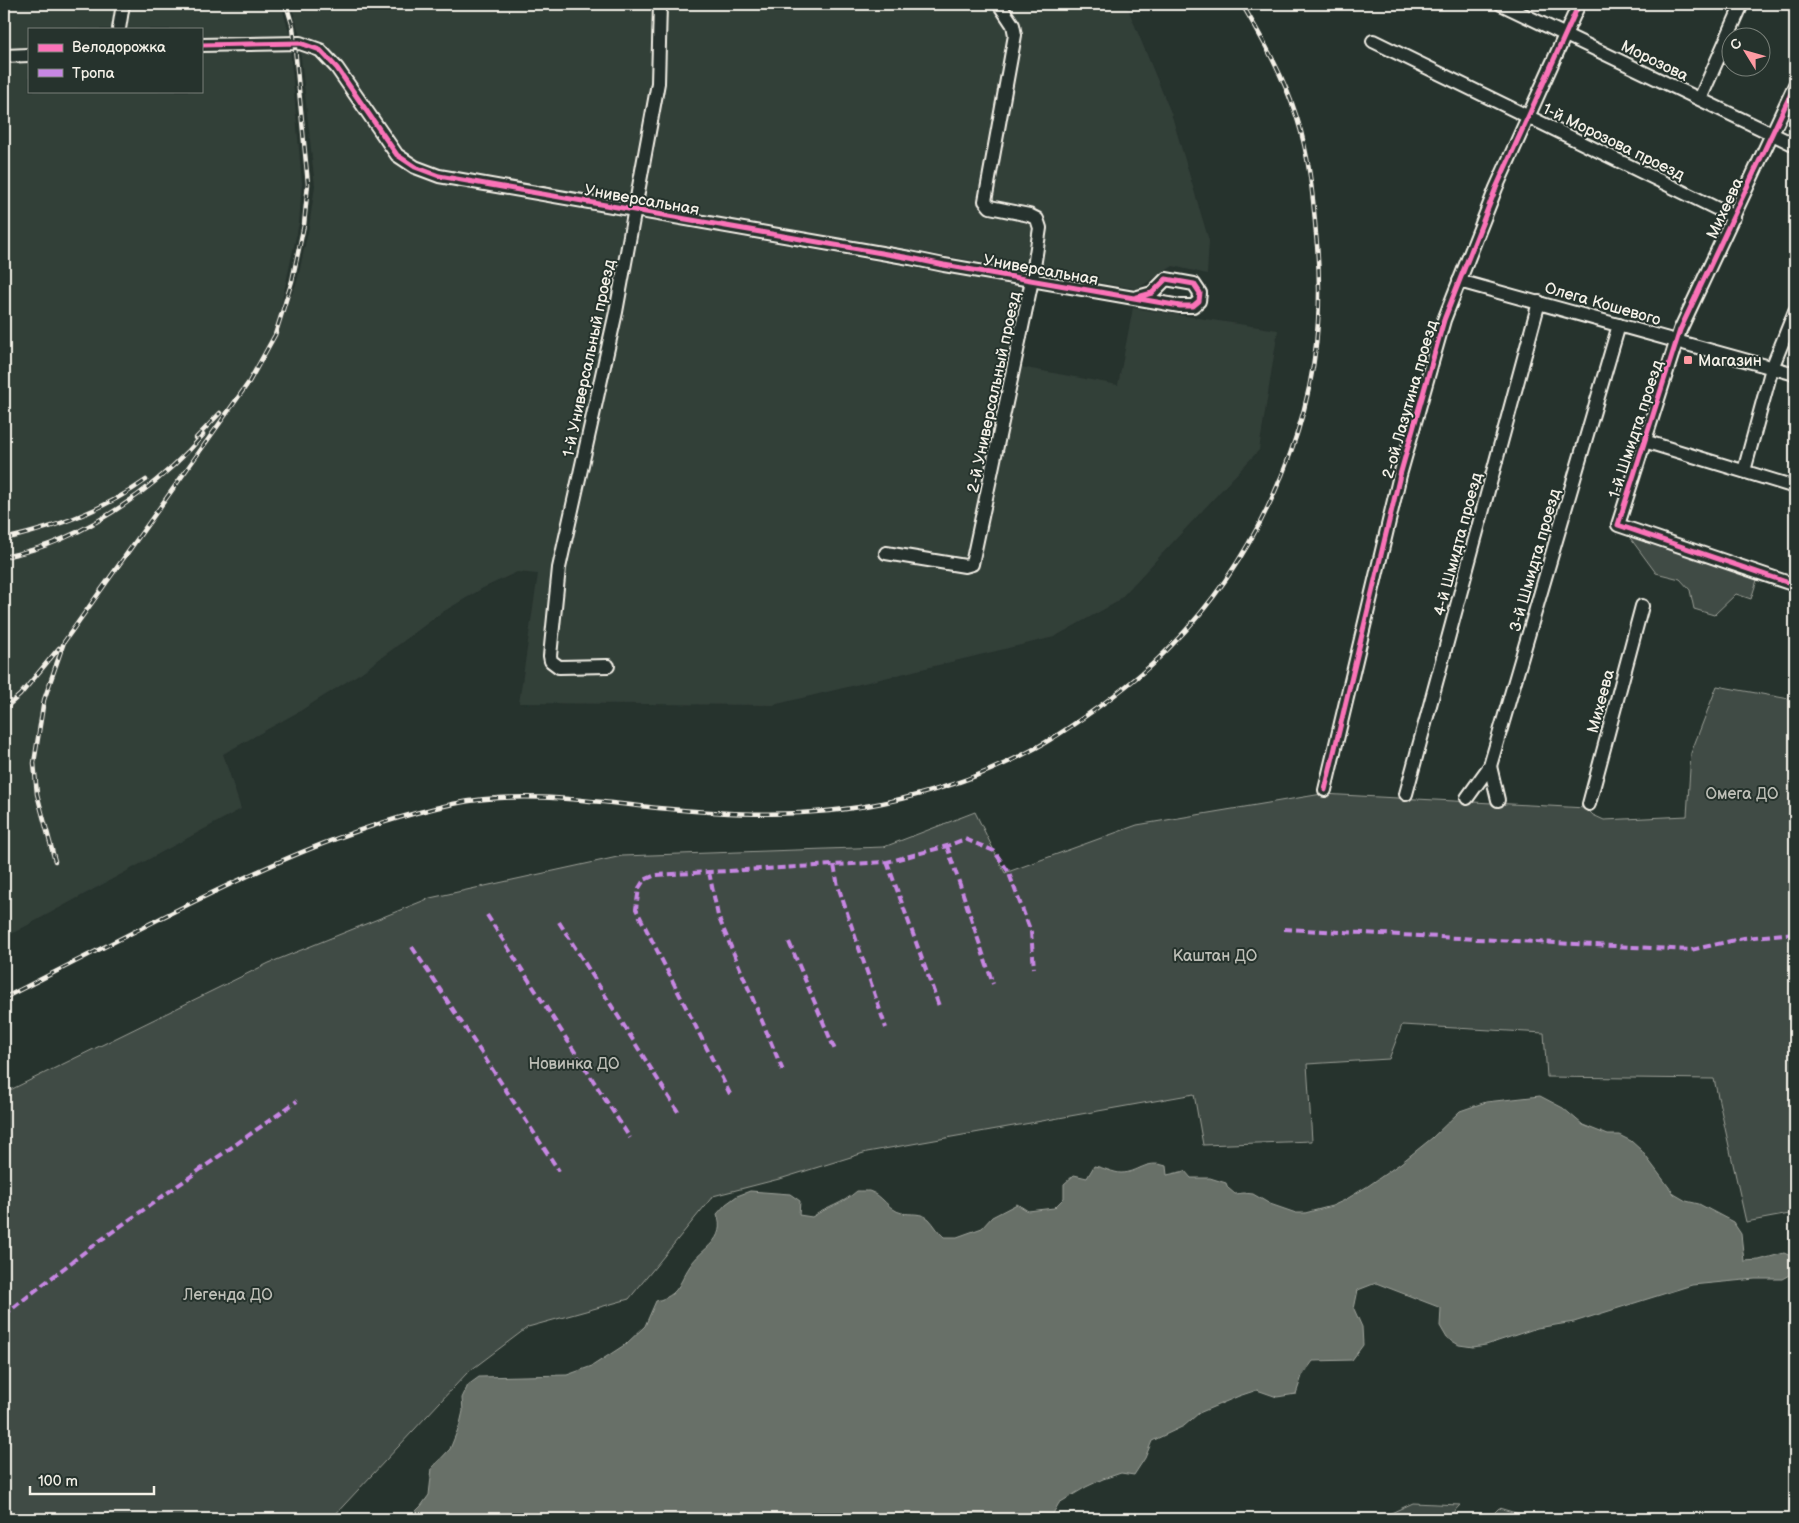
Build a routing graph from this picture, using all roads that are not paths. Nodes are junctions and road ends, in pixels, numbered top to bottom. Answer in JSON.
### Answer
{"nodes":[{"id":1,"x":123,"y":4,"type":"edge"},
{"id":2,"x":660,"y":4,"type":"edge"},
{"id":3,"x":999,"y":4,"type":"edge"},
{"id":4,"x":1501,"y":4,"type":"edge"},
{"id":5,"x":1579,"y":4,"type":"edge"},
{"id":6,"x":1742,"y":4,"type":"edge"},
{"id":7,"x":119,"y":28,"type":"edge"},
{"id":8,"x":1565,"y":34,"type":"junction"},
{"id":9,"x":1373,"y":41,"type":"dead end"},
{"id":10,"x":202,"y":45,"type":"edge"},
{"id":11,"x":28,"y":55,"type":"edge"},
{"id":12,"x":4,"y":56,"type":"edge"},
{"id":13,"x":1795,"y":86,"type":"edge"},
{"id":14,"x":1700,"y":99,"type":"junction"},
{"id":15,"x":1528,"y":117,"type":"junction"},
{"id":16,"x":1773,"y":134,"type":"junction"},
{"id":17,"x":1795,"y":145,"type":"edge"},
{"id":18,"x":636,"y":210,"type":"junction"},
{"id":19,"x":1734,"y":217,"type":"junction"},
{"id":20,"x":1032,"y":280,"type":"junction"},
{"id":21,"x":1459,"y":281,"type":"junction"},
{"id":22,"x":1134,"y":298,"type":"dead end"},
{"id":23,"x":1539,"y":302,"type":"junction"},
{"id":24,"x":1795,"y":311,"type":"edge"},
{"id":25,"x":1619,"y":325,"type":"junction"},
{"id":26,"x":1676,"y":341,"type":"junction"},
{"id":27,"x":1772,"y":368,"type":"junction"},
{"id":28,"x":1795,"y":374,"type":"edge"},
{"id":29,"x":1644,"y":441,"type":"junction"},
{"id":30,"x":1744,"y":471,"type":"junction"},
{"id":31,"x":1795,"y":487,"type":"edge"},
{"id":32,"x":886,"y":553,"type":"dead end"},
{"id":33,"x":1795,"y":585,"type":"edge"},
{"id":34,"x":1642,"y":606,"type":"dead end"},
{"id":35,"x":608,"y":666,"type":"dead end"},
{"id":36,"x":1490,"y":766,"type":"junction"},
{"id":37,"x":1325,"y":790,"type":"dead end"},
{"id":38,"x":1406,"y":794,"type":"dead end"},
{"id":39,"x":1467,"y":798,"type":"dead end"},
{"id":40,"x":1498,"y":800,"type":"dead end"},
{"id":41,"x":1589,"y":804,"type":"dead end"}],
"edges":[{"from":1,"to":7,"type":"street"},
{"from":2,"to":18,"type":"street","name":"1-й Универсальный проезд"},
{"from":3,"to":20,"type":"street","name":"2-й Универсальный проезд"},
{"from":4,"to":8,"type":"street","name":"Морозова"},
{"from":5,"to":8,"type":"street","name":"2-ой Лазутина проезд"},
{"from":6,"to":14,"type":"street"},
{"from":8,"to":14,"type":"street","name":"Морозова"},
{"from":8,"to":15,"type":"street","name":"2-ой Лазутина проезд"},
{"from":9,"to":15,"type":"street","name":"1-й Морозова проезд"},
{"from":10,"to":18,"type":"street","name":"Универсальная"},
{"from":11,"to":12,"type":"street"},
{"from":13,"to":16,"type":"street","name":"Михеева"},
{"from":14,"to":16,"type":"street","name":"Морозова"},
{"from":15,"to":19,"type":"street","name":"1-й Морозова проезд"},
{"from":15,"to":21,"type":"street","name":"2-ой Лазутина проезд"},
{"from":16,"to":17,"type":"street","name":"Морозова"},
{"from":16,"to":19,"type":"street","name":"Михеева"},
{"from":18,"to":20,"type":"street","name":"Универсальная"},
{"from":18,"to":35,"type":"street","name":"1-й Универсальный проезд"},
{"from":19,"to":26,"type":"street","name":"Михеева"},
{"from":20,"to":22,"type":"street","name":"Универсальная"},
{"from":20,"to":32,"type":"street","name":"2-й Универсальный проезд"},
{"from":21,"to":23,"type":"street","name":"Олега Кошевого"},
{"from":21,"to":37,"type":"street","name":"2-ой Лазутина проезд"},
{"from":23,"to":25,"type":"street","name":"Олега Кошевого"},
{"from":23,"to":38,"type":"street","name":"4-й Шмидта проезд"},
{"from":24,"to":27,"type":"street"},
{"from":25,"to":26,"type":"street","name":"Олега Кошевого"},
{"from":25,"to":36,"type":"street","name":"3-й Шмидта проезд"},
{"from":26,"to":27,"type":"street","name":"Олега Кошевого"},
{"from":26,"to":29,"type":"street","name":"1-й Шмидта проезд"},
{"from":27,"to":28,"type":"street","name":"Олега Кошевого"},
{"from":27,"to":30,"type":"street"},
{"from":29,"to":30,"type":"street"},
{"from":29,"to":33,"type":"street","name":"1-й Шмидта проезд"},
{"from":30,"to":31,"type":"street"},
{"from":34,"to":41,"type":"street","name":"Михеева"},
{"from":36,"to":39,"type":"street","name":"3-й Шмидта проезд"},
{"from":36,"to":40,"type":"street"}]}
